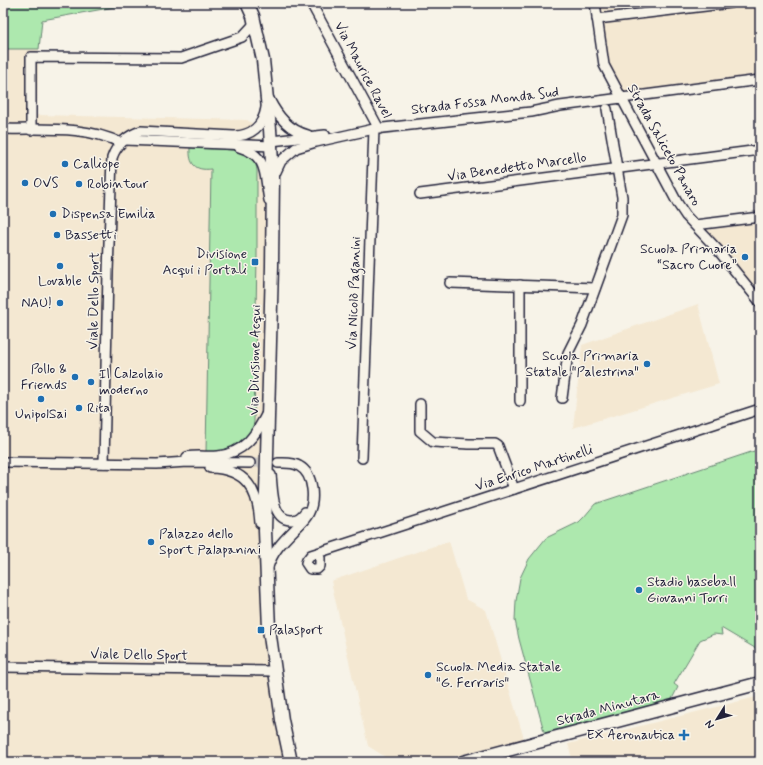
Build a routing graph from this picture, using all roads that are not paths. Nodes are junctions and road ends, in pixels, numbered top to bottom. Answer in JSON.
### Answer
{"nodes":[{"id":1,"x":246,"y":3,"type":"edge"},
{"id":2,"x":254,"y":3,"type":"edge"},
{"id":3,"x":311,"y":3,"type":"edge"},
{"id":4,"x":595,"y":3,"type":"edge"},
{"id":5,"x":731,"y":3,"type":"edge"},
{"id":6,"x":598,"y":19,"type":"junction"},
{"id":7,"x":254,"y":20,"type":"junction"},
{"id":8,"x":242,"y":37,"type":"junction"},
{"id":9,"x":260,"y":44,"type":"junction"},
{"id":10,"x":760,"y":80,"type":"edge"},
{"id":11,"x":265,"y":87,"type":"junction"},
{"id":12,"x":622,"y":97,"type":"junction"},
{"id":13,"x":267,"y":104,"type":"junction"},
{"id":14,"x":607,"y":109,"type":"dead end"},
{"id":15,"x":3,"y":129,"type":"edge"},
{"id":16,"x":376,"y":129,"type":"junction"},
{"id":17,"x":31,"y":130,"type":"junction"},
{"id":18,"x":352,"y":133,"type":"junction"},
{"id":19,"x":312,"y":136,"type":"junction"},
{"id":20,"x":123,"y":141,"type":"junction"},
{"id":21,"x":271,"y":143,"type":"junction"},
{"id":22,"x":226,"y":144,"type":"junction"},
{"id":23,"x":760,"y":150,"type":"edge"},
{"id":24,"x":656,"y":162,"type":"junction"},
{"id":25,"x":618,"y":168,"type":"junction"},
{"id":26,"x":273,"y":179,"type":"junction"},
{"id":27,"x":420,"y":194,"type":"dead end"},
{"id":28,"x":760,"y":217,"type":"edge"},
{"id":29,"x":273,"y":222,"type":"junction"},
{"id":30,"x":694,"y":225,"type":"junction"},
{"id":31,"x":450,"y":283,"type":"dead end"},
{"id":32,"x":520,"y":285,"type":"junction"},
{"id":33,"x":595,"y":288,"type":"junction"},
{"id":34,"x":755,"y":290,"type":"edge"},
{"id":35,"x":760,"y":302,"type":"edge"},
{"id":36,"x":562,"y":398,"type":"dead end"},
{"id":37,"x":520,"y":401,"type":"dead end"},
{"id":38,"x":420,"y":404,"type":"dead end"},
{"id":39,"x":269,"y":408,"type":"junction"},
{"id":40,"x":760,"y":409,"type":"edge"},
{"id":41,"x":362,"y":458,"type":"dead end"},
{"id":42,"x":273,"y":460,"type":"junction"},
{"id":43,"x":3,"y":462,"type":"edge"},
{"id":44,"x":104,"y":463,"type":"junction"},
{"id":45,"x":250,"y":463,"type":"tunnel mouth"},
{"id":46,"x":162,"y":464,"type":"junction"},
{"id":47,"x":514,"y":489,"type":"junction"},
{"id":48,"x":311,"y":492,"type":"junction"},
{"id":49,"x":318,"y":554,"type":"dead end"},
{"id":50,"x":266,"y":557,"type":"junction"},
{"id":51,"x":267,"y":570,"type":"junction"},
{"id":52,"x":3,"y":667,"type":"edge"},
{"id":53,"x":274,"y":670,"type":"junction"},
{"id":54,"x":760,"y":683,"type":"edge"},
{"id":55,"x":280,"y":706,"type":"junction"},
{"id":56,"x":291,"y":762,"type":"edge"},
{"id":57,"x":298,"y":762,"type":"edge"},
{"id":58,"x":463,"y":762,"type":"edge"}],
"edges":[{"from":1,"to":7,"type":"main road","name":"Via Divisione Acqui"},
{"from":2,"to":7,"type":"main road","name":"Via Divisione Acqui"},
{"from":3,"to":16,"type":"street","name":"Via Maurice Ravel"},
{"from":4,"to":6,"type":"street","name":"Strada Saliceto Panaro"},
{"from":5,"to":6,"type":"street"},
{"from":6,"to":12,"type":"street","name":"Strada Saliceto Panaro"},
{"from":7,"to":8,"type":"street"},
{"from":7,"to":9,"type":"main road","name":"Via Divisione Acqui"},
{"from":8,"to":9,"type":"street"},
{"from":8,"to":17,"type":"street"},
{"from":9,"to":11,"type":"main road","name":"Via Divisione Acqui"},
{"from":10,"to":12,"type":"street","name":"Strada Fossa Monda Sud"},
{"from":11,"to":13,"type":"main road","name":"Via Divisione Acqui"},
{"from":11,"to":19,"type":"street"},
{"from":12,"to":16,"type":"street","name":"Strada Fossa Monda Sud"},
{"from":12,"to":24,"type":"street","name":"Strada Saliceto Panaro"},
{"from":13,"to":20,"type":"street"},
{"from":13,"to":21,"type":"main road","name":"Via Divisione Acqui"},
{"from":14,"to":25,"type":"street"},
{"from":15,"to":17,"type":"street"},
{"from":16,"to":18,"type":"street","name":"Strada Fossa Monda Sud"},
{"from":16,"to":41,"type":"street","name":"Via Nicolò Paganini"},
{"from":17,"to":20,"type":"street"},
{"from":18,"to":19,"type":"street","name":"Strada Fossa Monda Sud"},
{"from":18,"to":26,"type":"street","name":"Strada Fossa Monda Sud"},
{"from":19,"to":21,"type":"street","name":"Strada Fossa Monda Sud"},
{"from":20,"to":22,"type":"street"},
{"from":20,"to":44,"type":"street","name":"Viale Dello Sport"},
{"from":21,"to":22,"type":"street"},
{"from":21,"to":26,"type":"main road","name":"Via Divisione Acqui"},
{"from":22,"to":29,"type":"street"},
{"from":23,"to":24,"type":"street","name":"Via Benedetto Marcello"},
{"from":24,"to":25,"type":"street","name":"Via Benedetto Marcello"},
{"from":24,"to":30,"type":"street","name":"Strada Saliceto Panaro"},
{"from":25,"to":27,"type":"street","name":"Via Benedetto Marcello"},
{"from":25,"to":33,"type":"street"},
{"from":26,"to":29,"type":"main road","name":"Via Divisione Acqui"},
{"from":28,"to":30,"type":"street"},
{"from":29,"to":39,"type":"main road","name":"Via Divisione Acqui"},
{"from":30,"to":34,"type":"street","name":"Strada Saliceto Panaro"},
{"from":31,"to":32,"type":"street"},
{"from":32,"to":33,"type":"street"},
{"from":32,"to":37,"type":"street"},
{"from":33,"to":36,"type":"street"},
{"from":34,"to":35,"type":"street","name":"Strada Saliceto Panaro"},
{"from":38,"to":47,"type":"street"},
{"from":39,"to":42,"type":"main road","name":"Via Divisione Acqui"},
{"from":39,"to":46,"type":"street"},
{"from":40,"to":47,"type":"street","name":"Via Enrico Martinelli"},
{"from":42,"to":48,"type":"street"},
{"from":42,"to":48,"type":"street"},
{"from":42,"to":50,"type":"main road","name":"Via Divisione Acqui"},
{"from":43,"to":44,"type":"street"},
{"from":44,"to":46,"type":"street"},
{"from":45,"to":46,"type":"street"},
{"from":46,"to":50,"type":"street"},
{"from":47,"to":49,"type":"street","name":"Via Enrico Martinelli"},
{"from":48,"to":51,"type":"street"},
{"from":50,"to":51,"type":"main road","name":"Via Divisione Acqui"},
{"from":51,"to":53,"type":"main road","name":"Via Divisione Acqui"},
{"from":52,"to":53,"type":"street","name":"Viale Dello Sport"},
{"from":53,"to":55,"type":"main road","name":"Via Divisione Acqui"},
{"from":54,"to":58,"type":"main road","name":"Strada Minutara"},
{"from":55,"to":56,"type":"main road","name":"Via Divisione Acqui"},
{"from":55,"to":57,"type":"main road","name":"Via Divisione Acqui"}]}
